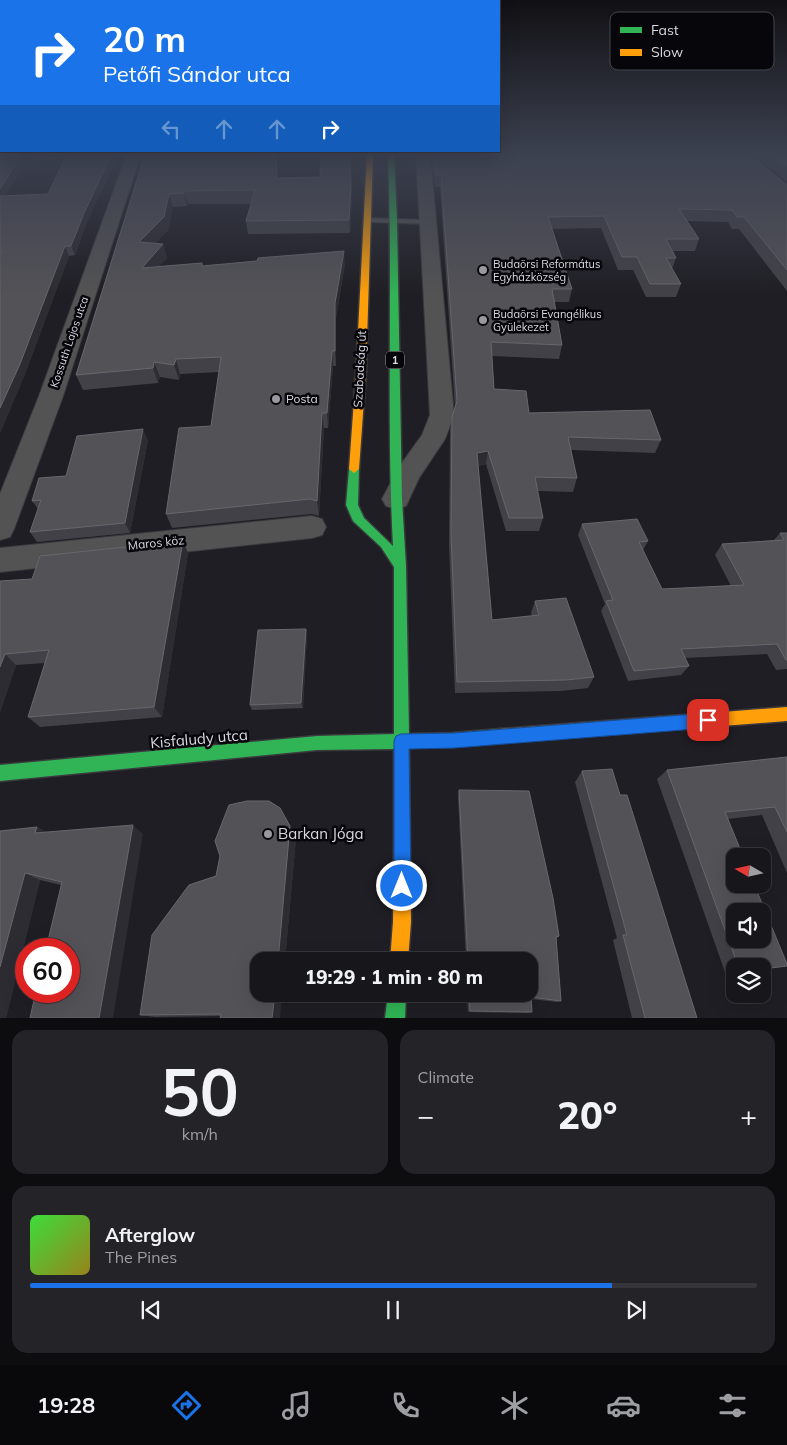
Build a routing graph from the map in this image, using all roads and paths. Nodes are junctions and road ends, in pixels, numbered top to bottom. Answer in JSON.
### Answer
{"nodes":[{"id":1,"x":118,"y":202,"type":"edge"},
{"id":2,"x":369,"y":202,"type":"edge"},
{"id":3,"x":393,"y":202,"type":"edge"},
{"id":4,"x":426,"y":202,"type":"edge"},
{"id":5,"x":368,"y":220,"type":"junction"},
{"id":6,"x":394,"y":221,"type":"junction"},
{"id":7,"x":427,"y":222,"type":"junction"},
{"id":8,"x":396,"y":499,"type":"junction"},
{"id":9,"x":312,"y":527,"type":"dead end"},
{"id":10,"x":0,"y":529,"type":"edge"},
{"id":11,"x":0,"y":560,"type":"edge"},
{"id":12,"x":400,"y":566,"type":"junction"},
{"id":13,"x":787,"y":714,"type":"edge"},
{"id":14,"x":401,"y":741,"type":"junction"},
{"id":15,"x":0,"y":773,"type":"edge"},
{"id":16,"x":400,"y":952,"type":"edge"},
{"id":17,"x":396,"y":1002,"type":"edge"},
{"id":18,"x":395,"y":1018,"type":"edge"}],
"edges":[{"from":1,"to":10,"type":"street","name":"Kossuth Lajos utca"},
{"from":2,"to":5,"type":"street","name":"Szabadság út"},
{"from":3,"to":6,"type":"street","number":"1"},
{"from":4,"to":7,"type":"street"},
{"from":5,"to":6,"type":"lane"},
{"from":5,"to":12,"type":"street","name":"Szabadság út"},
{"from":6,"to":7,"type":"lane"},
{"from":6,"to":8,"type":"street","number":"1"},
{"from":7,"to":8,"type":"street"},
{"from":8,"to":12,"type":"street","number":"1"},
{"from":9,"to":11,"type":"street","name":"Maros köz"},
{"from":12,"to":14,"type":"street","number":"1"},
{"from":13,"to":14,"type":"street","name":"Kisfaludy utca"},
{"from":14,"to":15,"type":"street","name":"Kisfaludy utca"},
{"from":14,"to":16,"type":"street","number":"1"},
{"from":17,"to":18,"type":"street"}]}
